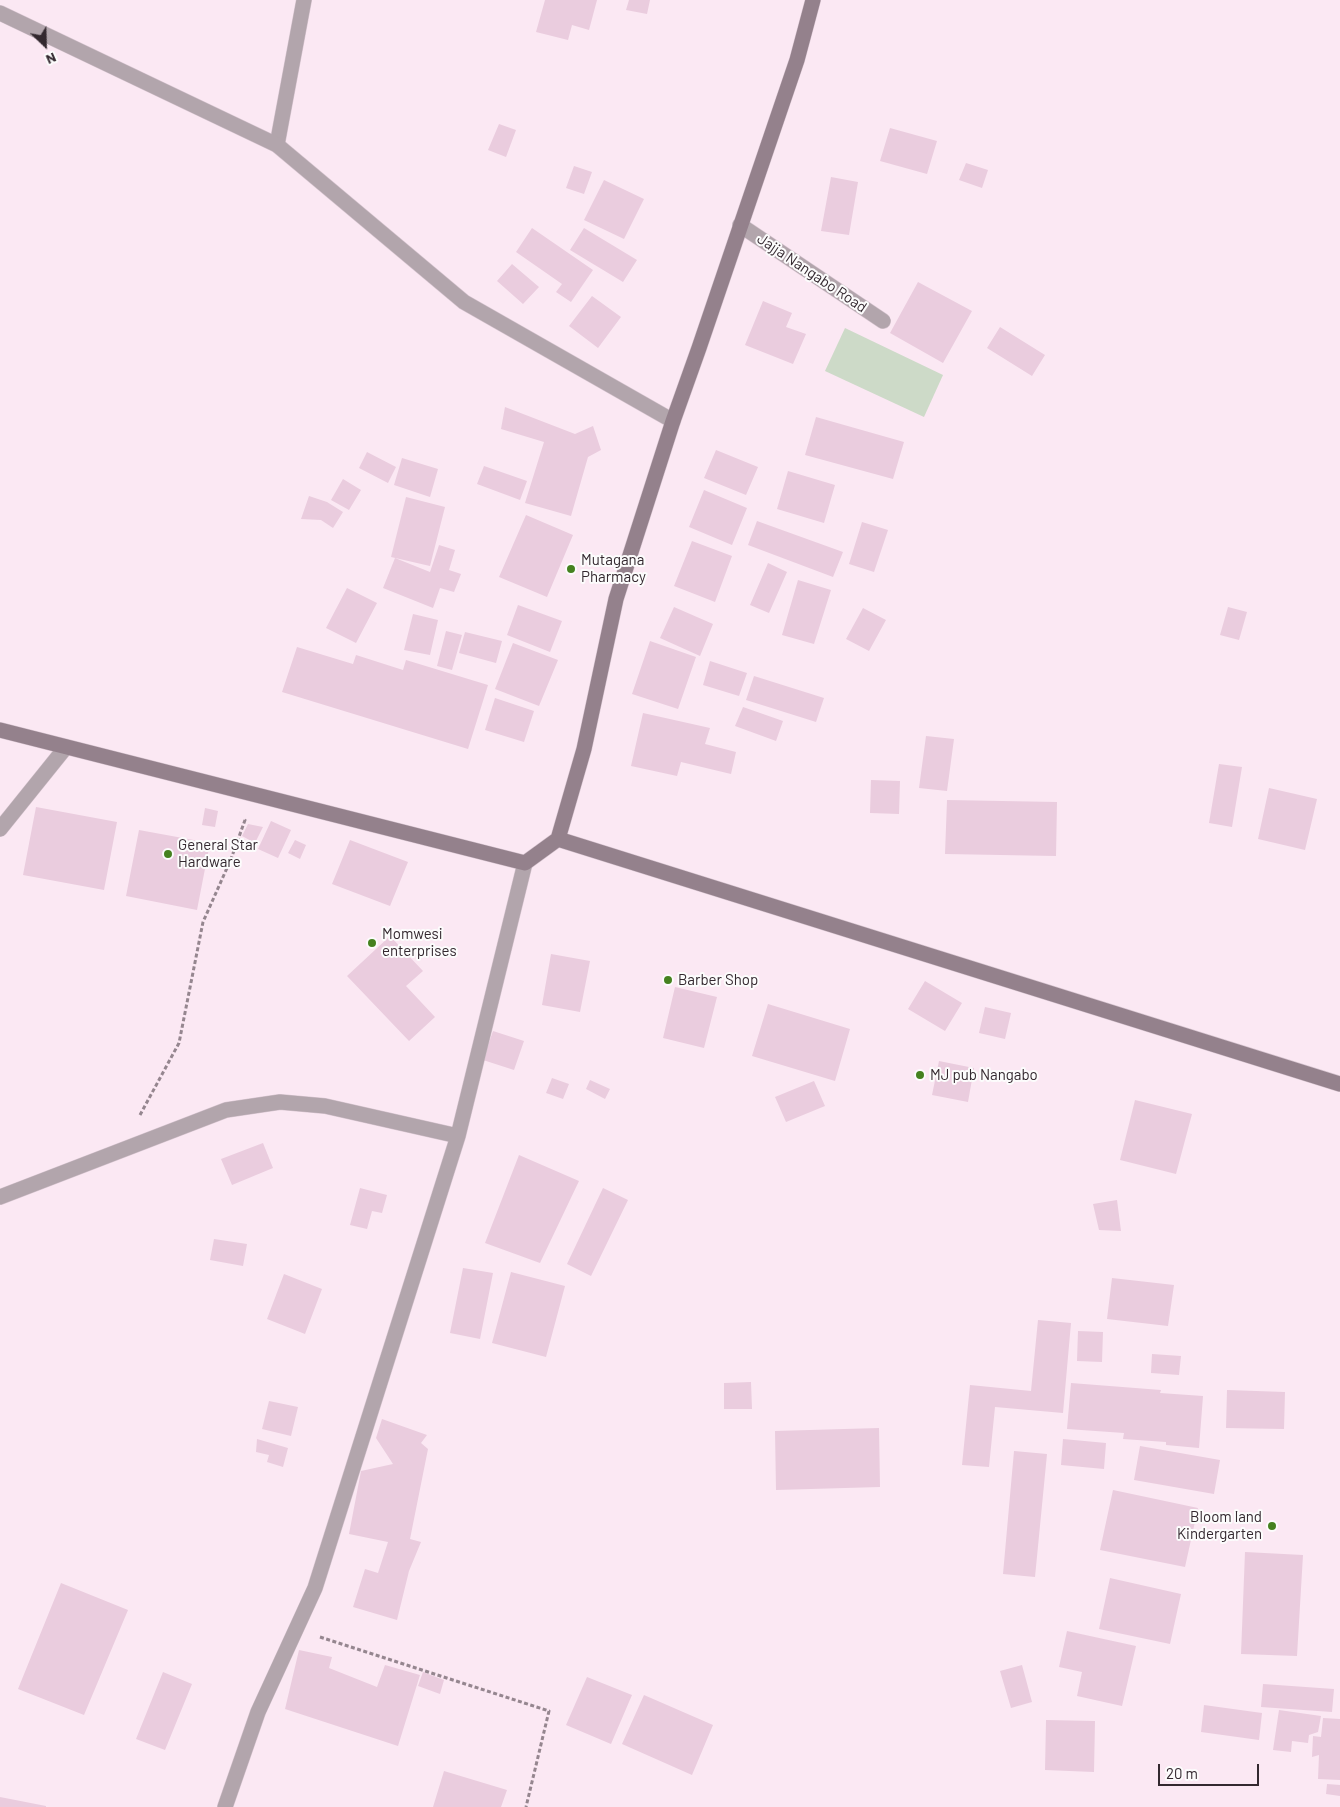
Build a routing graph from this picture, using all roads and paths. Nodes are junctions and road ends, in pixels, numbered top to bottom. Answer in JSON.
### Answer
{"nodes":[{"id":1,"x":304,"y":0,"type":"edge"},
{"id":2,"x":813,"y":0,"type":"edge"},
{"id":3,"x":0,"y":12,"type":"edge"},
{"id":4,"x":277,"y":145,"type":"junction"},
{"id":5,"x":740,"y":225,"type":"junction"},
{"id":6,"x":884,"y":321,"type":"dead end"},
{"id":7,"x":673,"y":421,"type":"junction"},
{"id":8,"x":0,"y":730,"type":"edge"},
{"id":9,"x":66,"y":748,"type":"junction"},
{"id":10,"x":240,"y":814,"type":"dead end"},
{"id":11,"x":0,"y":829,"type":"edge"},
{"id":12,"x":558,"y":839,"type":"junction"},
{"id":13,"x":525,"y":863,"type":"junction"},
{"id":14,"x":1340,"y":1084,"type":"edge"},
{"id":15,"x":458,"y":1136,"type":"junction"},
{"id":16,"x":120,"y":1151,"type":"junction"},
{"id":17,"x":0,"y":1197,"type":"edge"},
{"id":18,"x":296,"y":1629,"type":"junction"},
{"id":19,"x":225,"y":1807,"type":"edge"},
{"id":20,"x":526,"y":1807,"type":"edge"}],
"edges":[{"from":1,"to":4,"type":"street"},
{"from":2,"to":5,"type":"street"},
{"from":3,"to":4,"type":"street"},
{"from":4,"to":7,"type":"street"},
{"from":5,"to":6,"type":"street","name":"Jajja Nangabo Road"},
{"from":5,"to":7,"type":"street"},
{"from":7,"to":12,"type":"street"},
{"from":8,"to":9,"type":"street"},
{"from":9,"to":11,"type":"street"},
{"from":9,"to":13,"type":"street"},
{"from":10,"to":16,"type":"path"},
{"from":12,"to":13,"type":"street"},
{"from":12,"to":14,"type":"street"},
{"from":13,"to":15,"type":"street"},
{"from":15,"to":16,"type":"street"},
{"from":15,"to":18,"type":"street"},
{"from":16,"to":17,"type":"street"},
{"from":18,"to":19,"type":"street"},
{"from":18,"to":20,"type":"path"}]}
